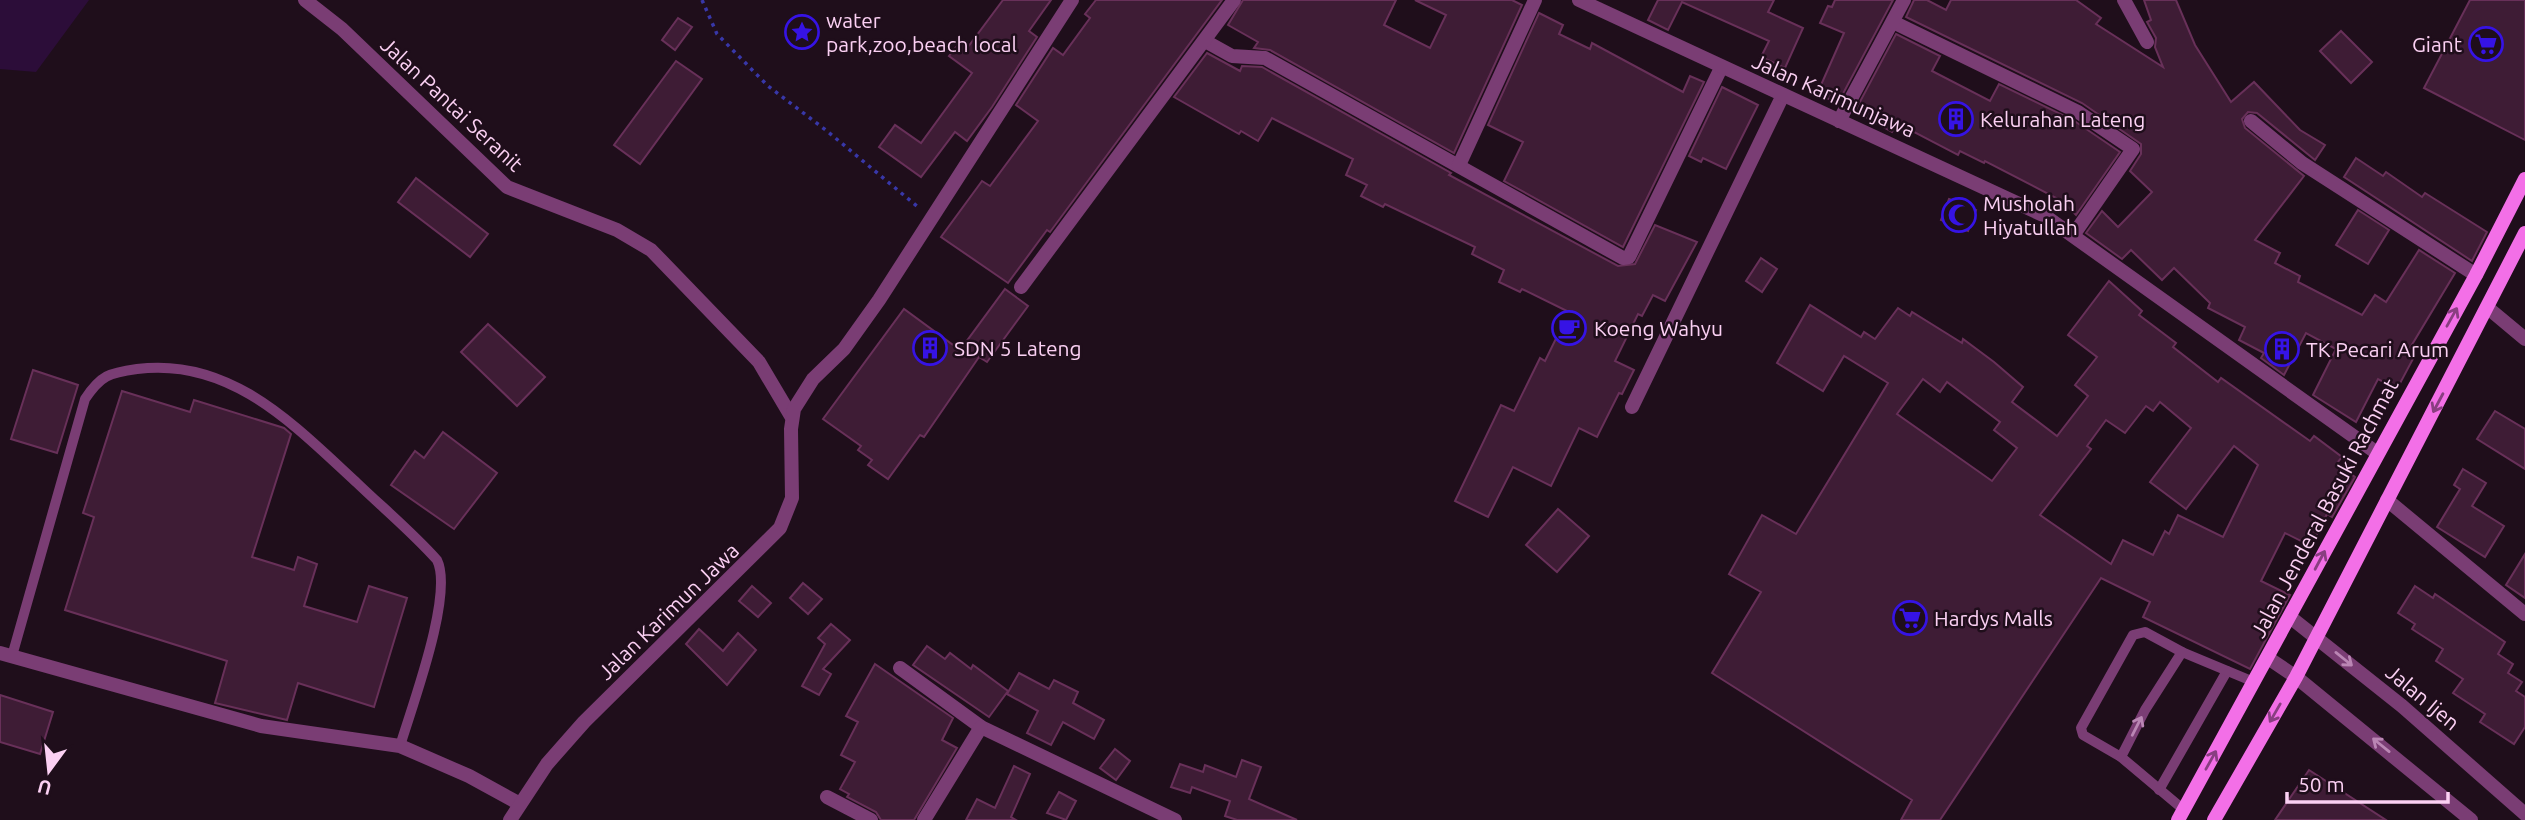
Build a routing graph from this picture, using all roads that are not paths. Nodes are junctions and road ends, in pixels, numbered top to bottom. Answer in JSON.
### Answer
{"nodes":[{"id":1,"x":305,"y":0,"type":"edge"},
{"id":2,"x":1072,"y":0,"type":"edge"},
{"id":3,"x":1234,"y":0,"type":"edge"},
{"id":4,"x":1535,"y":0,"type":"edge"},
{"id":5,"x":1579,"y":0,"type":"edge"},
{"id":6,"x":1904,"y":0,"type":"edge"},
{"id":7,"x":2124,"y":0,"type":"edge"},
{"id":8,"x":1893,"y":22,"type":"junction"},
{"id":9,"x":1205,"y":41,"type":"junction"},
{"id":10,"x":2147,"y":43,"type":"dead end"},
{"id":11,"x":1721,"y":68,"type":"junction"},
{"id":12,"x":1783,"y":95,"type":"junction"},
{"id":13,"x":1839,"y":121,"type":"junction"},
{"id":14,"x":2251,"y":121,"type":"dead end"},
{"id":15,"x":1459,"y":164,"type":"junction"},
{"id":16,"x":2525,"y":179,"type":"edge"},
{"id":17,"x":2525,"y":233,"type":"edge"},
{"id":18,"x":2074,"y":234,"type":"junction"},
{"id":19,"x":2476,"y":275,"type":"junction"},
{"id":20,"x":1021,"y":287,"type":"dead end"},
{"id":21,"x":2488,"y":308,"type":"junction"},
{"id":22,"x":2525,"y":339,"type":"edge"},
{"id":23,"x":1632,"y":408,"type":"dead end"},
{"id":24,"x":792,"y":412,"type":"junction"},
{"id":25,"x":2377,"y":453,"type":"junction"},
{"id":26,"x":2387,"y":500,"type":"junction"},
{"id":27,"x":2525,"y":614,"type":"edge"},
{"id":28,"x":2290,"y":618,"type":"junction"},
{"id":29,"x":2316,"y":637,"type":"junction"},
{"id":30,"x":2182,"y":652,"type":"junction"},
{"id":31,"x":6,"y":654,"type":"edge"},
{"id":32,"x":2268,"y":658,"type":"junction"},
{"id":33,"x":900,"y":668,"type":"dead end"},
{"id":34,"x":2227,"y":671,"type":"junction"},
{"id":35,"x":2296,"y":677,"type":"junction"},
{"id":36,"x":2254,"y":682,"type":"junction"},
{"id":37,"x":981,"y":727,"type":"junction"},
{"id":38,"x":400,"y":746,"type":"junction"},
{"id":39,"x":2121,"y":757,"type":"junction"},
{"id":40,"x":2159,"y":790,"type":"junction"},
{"id":41,"x":827,"y":797,"type":"dead end"},
{"id":42,"x":520,"y":804,"type":"junction"},
{"id":43,"x":2525,"y":814,"type":"edge"},
{"id":44,"x":2181,"y":815,"type":"edge"},
{"id":45,"x":510,"y":820,"type":"edge"},
{"id":46,"x":871,"y":820,"type":"edge"},
{"id":47,"x":924,"y":820,"type":"edge"},
{"id":48,"x":1175,"y":820,"type":"edge"},
{"id":49,"x":2214,"y":820,"type":"edge"},
{"id":50,"x":2471,"y":820,"type":"edge"}],
"edges":[{"from":1,"to":24,"type":"street","name":"Jalan Pantai Seranit"},
{"from":2,"to":24,"type":"street"},
{"from":3,"to":9,"type":"street"},
{"from":4,"to":15,"type":"street"},
{"from":5,"to":11,"type":"street","name":"Jalan Karimunjawa"},
{"from":6,"to":8,"type":"street"},
{"from":7,"to":10,"type":"street"},
{"from":8,"to":13,"type":"street"},
{"from":8,"to":18,"type":"street"},
{"from":9,"to":15,"type":"street"},
{"from":9,"to":20,"type":"street"},
{"from":11,"to":12,"type":"street","name":"Jalan Karimunjawa"},
{"from":11,"to":15,"type":"street"},
{"from":12,"to":13,"type":"street","name":"Jalan Karimunjawa"},
{"from":12,"to":23,"type":"street"},
{"from":13,"to":18,"type":"street","name":"Jalan Karimunjawa"},
{"from":14,"to":19,"type":"street"},
{"from":16,"to":19,"type":"main road","name":"Jalan Jenderal Basuki Rachmat"},
{"from":17,"to":21,"type":"main road"},
{"from":18,"to":25,"type":"street","name":"Jalan Karimunjawa"},
{"from":25,"to":19,"type":"main road","name":"Jalan Jenderal Basuki Rachmat","one_way":true},
{"from":21,"to":22,"type":"street"},
{"from":21,"to":26,"type":"main road","one_way":true},
{"from":24,"to":42,"type":"street","name":"Jalan Karimun Jawa"},
{"from":28,"to":25,"type":"main road","name":"Jalan Jenderal Basuki Rachmat","one_way":true},
{"from":26,"to":27,"type":"street"},
{"from":26,"to":29,"type":"main road"},
{"from":28,"to":29,"type":"street","name":"Jalan Ijen"},
{"from":28,"to":32,"type":"main road","name":"Jalan Jenderal Basuki Rachmat"},
{"from":29,"to":35,"type":"main road"},
{"from":29,"to":43,"type":"street","name":"Jalan Ijen","one_way":true},
{"from":30,"to":34,"type":"lane"},
{"from":39,"to":30,"type":"lane","one_way":true},
{"from":30,"to":39,"type":"lane"},
{"from":31,"to":38,"type":"street"},
{"from":31,"to":38,"type":"lane"},
{"from":32,"to":35,"type":"street"},
{"from":32,"to":36,"type":"main road","name":"Jalan Jenderal Basuki Rachmat"},
{"from":33,"to":37,"type":"street"},
{"from":34,"to":36,"type":"lane"},
{"from":34,"to":40,"type":"lane"},
{"from":35,"to":49,"type":"main road","one_way":true},
{"from":50,"to":35,"type":"street","one_way":true},
{"from":44,"to":36,"type":"main road","name":"Jalan Jenderal Basuki Rachmat","one_way":true},
{"from":37,"to":47,"type":"street"},
{"from":37,"to":48,"type":"street"},
{"from":38,"to":42,"type":"street"},
{"from":39,"to":40,"type":"lane"},
{"from":40,"to":44,"type":"lane"},
{"from":41,"to":46,"type":"street"},
{"from":42,"to":45,"type":"street","name":"Jalan Karimun Jawa"}]}
